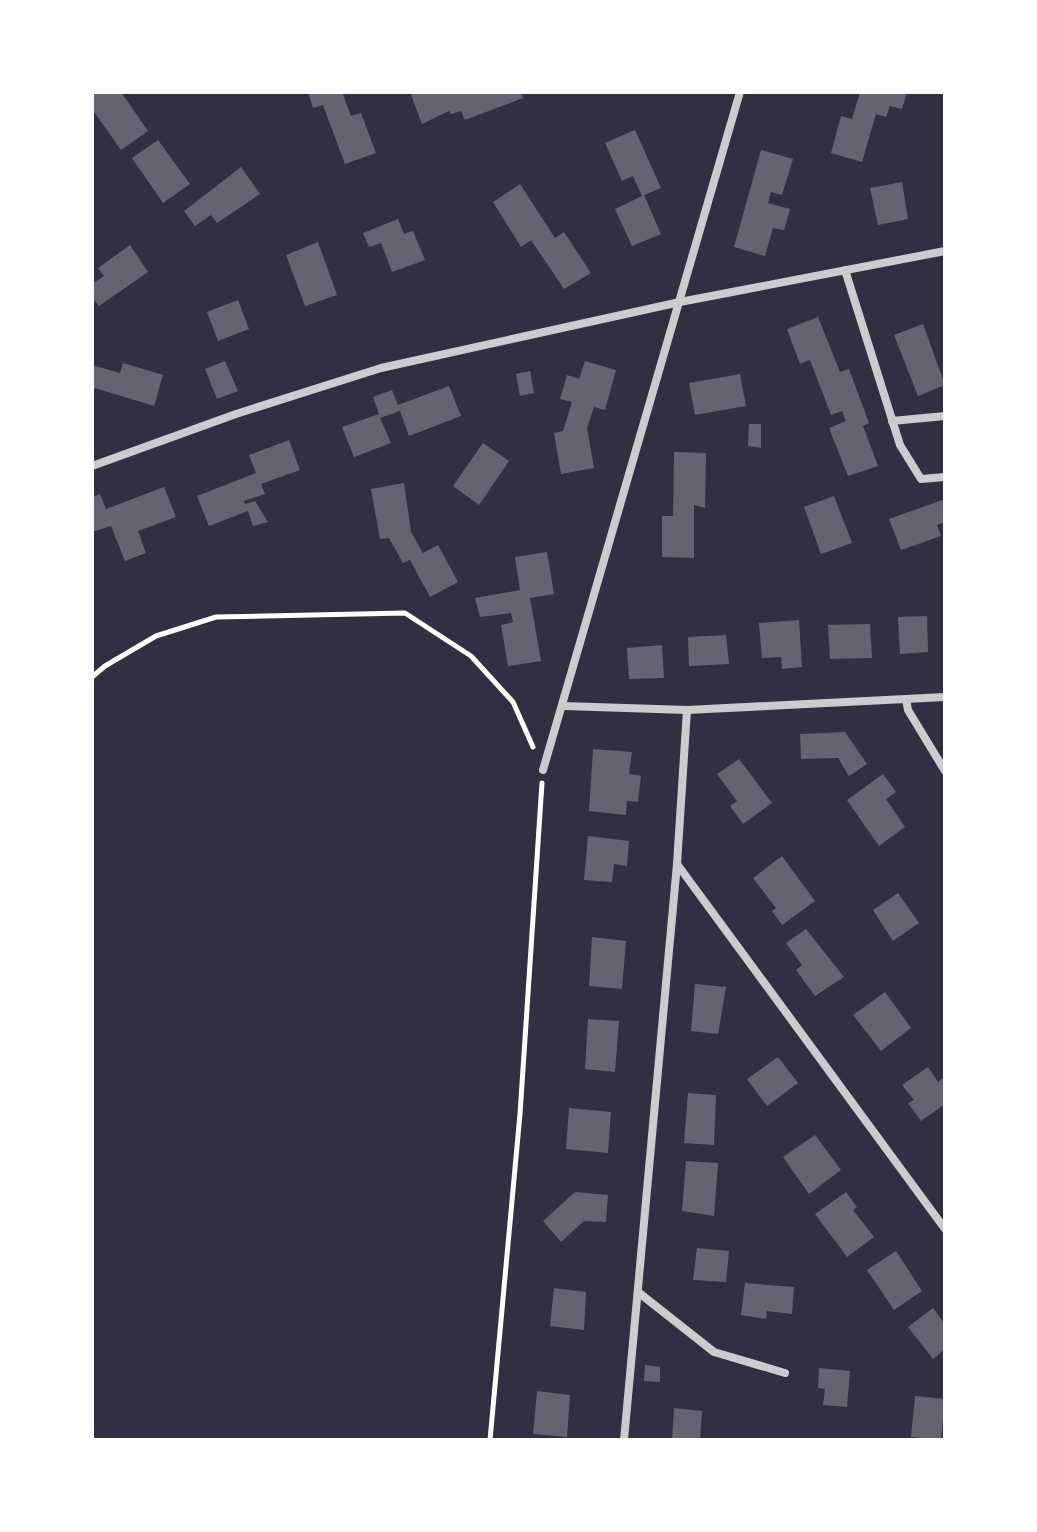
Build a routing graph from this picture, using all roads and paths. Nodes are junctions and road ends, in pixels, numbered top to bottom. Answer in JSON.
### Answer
{"nodes":[{"id":1,"x":740,"y":92,"type":"edge"},
{"id":2,"x":945,"y":251,"type":"edge"},
{"id":3,"x":845,"y":270,"type":"junction"},
{"id":4,"x":680,"y":302,"type":"junction"},
{"id":5,"x":945,"y":416,"type":"edge"},
{"id":6,"x":892,"y":421,"type":"junction"},
{"id":7,"x":92,"y":466,"type":"edge"},
{"id":8,"x":945,"y":477,"type":"edge"},
{"id":9,"x":92,"y":677,"type":"edge"},
{"id":10,"x":945,"y":697,"type":"edge"},
{"id":11,"x":906,"y":699,"type":"junction"},
{"id":12,"x":564,"y":706,"type":"junction"},
{"id":13,"x":687,"y":710,"type":"junction"},
{"id":14,"x":543,"y":770,"type":"junction"},
{"id":15,"x":945,"y":771,"type":"edge"},
{"id":16,"x":677,"y":864,"type":"junction"},
{"id":17,"x":945,"y":1229,"type":"edge"},
{"id":18,"x":638,"y":1292,"type":"junction"},
{"id":19,"x":785,"y":1373,"type":"dead end"},
{"id":20,"x":490,"y":1440,"type":"edge"},
{"id":21,"x":624,"y":1440,"type":"edge"}],
"edges":[{"from":1,"to":4,"type":"street"},
{"from":2,"to":3,"type":"street"},
{"from":3,"to":4,"type":"street"},
{"from":3,"to":6,"type":"street"},
{"from":4,"to":7,"type":"street"},
{"from":4,"to":12,"type":"street"},
{"from":5,"to":6,"type":"street"},
{"from":6,"to":8,"type":"street"},
{"from":9,"to":14,"type":"path"},
{"from":10,"to":11,"type":"street"},
{"from":11,"to":13,"type":"street"},
{"from":11,"to":15,"type":"street"},
{"from":12,"to":13,"type":"street"},
{"from":12,"to":14,"type":"street"},
{"from":13,"to":16,"type":"street"},
{"from":14,"to":20,"type":"path"},
{"from":16,"to":17,"type":"street"},
{"from":16,"to":18,"type":"street"},
{"from":18,"to":19,"type":"street"},
{"from":18,"to":21,"type":"street"}]}
